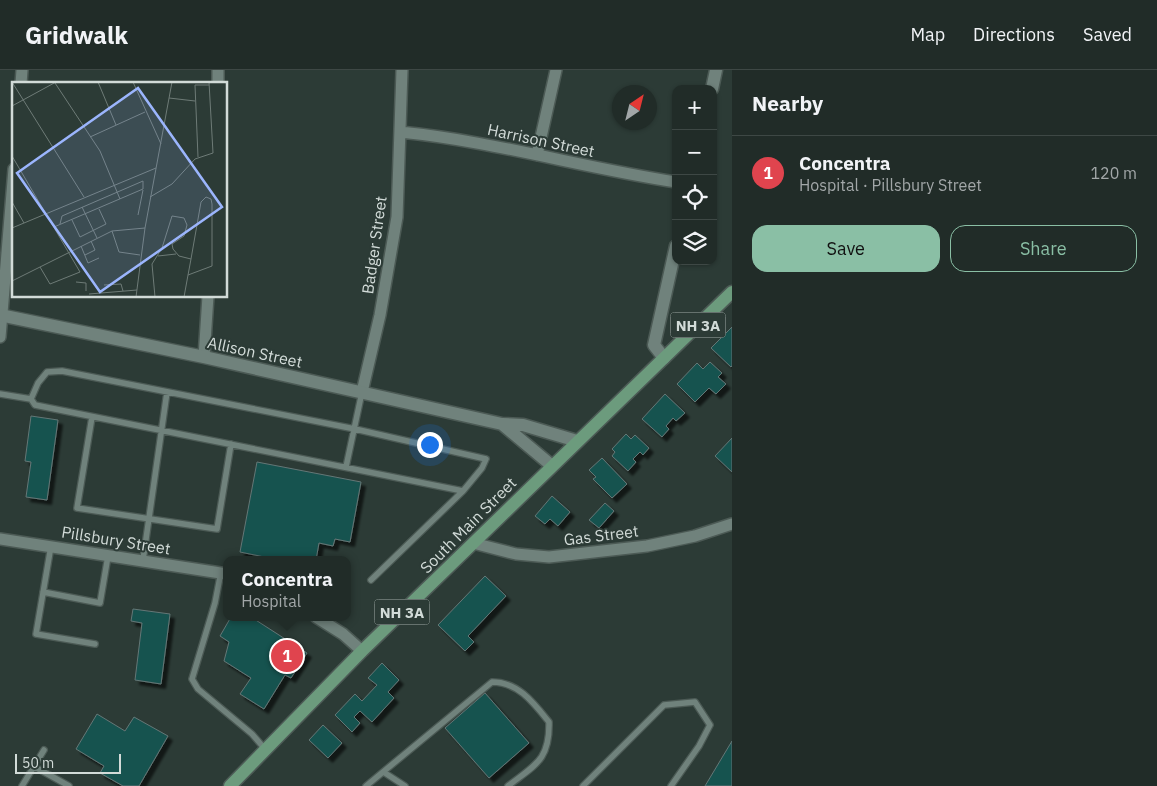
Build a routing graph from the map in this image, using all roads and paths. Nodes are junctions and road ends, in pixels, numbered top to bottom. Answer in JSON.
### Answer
{"nodes":[{"id":1,"x":402,"y":70,"type":"edge"},
{"id":2,"x":556,"y":70,"type":"edge"},
{"id":3,"x":716,"y":70,"type":"edge"},
{"id":4,"x":713,"y":85,"type":"edge"},
{"id":5,"x":400,"y":132,"type":"junction"},
{"id":6,"x":537,"y":155,"type":"junction"},
{"id":7,"x":672,"y":181,"type":"edge"},
{"id":8,"x":12,"y":191,"type":"edge"},
{"id":9,"x":672,"y":264,"type":"edge"},
{"id":10,"x":732,"y":292,"type":"edge"},
{"id":11,"x":208,"y":298,"type":"edge"},
{"id":12,"x":1,"y":315,"type":"edge"},
{"id":13,"x":0,"y":337,"type":"edge"},
{"id":14,"x":204,"y":357,"type":"junction"},
{"id":15,"x":664,"y":358,"type":"junction"},
{"id":16,"x":167,"y":392,"type":"junction"},
{"id":17,"x":362,"y":392,"type":"junction"},
{"id":18,"x":0,"y":394,"type":"edge"},
{"id":19,"x":31,"y":399,"type":"junction"},
{"id":20,"x":92,"y":417,"type":"junction"},
{"id":21,"x":502,"y":424,"type":"junction"},
{"id":22,"x":355,"y":429,"type":"junction"},
{"id":23,"x":162,"y":430,"type":"junction"},
{"id":24,"x":577,"y":441,"type":"junction"},
{"id":25,"x":231,"y":444,"type":"junction"},
{"id":26,"x":551,"y":465,"type":"junction"},
{"id":27,"x":346,"y":467,"type":"junction"},
{"id":28,"x":464,"y":491,"type":"junction"},
{"id":29,"x":149,"y":518,"type":"junction"},
{"id":30,"x":732,"y":524,"type":"edge"},
{"id":31,"x":0,"y":539,"type":"edge"},
{"id":32,"x":473,"y":543,"type":"junction"},
{"id":33,"x":51,"y":546,"type":"junction"},
{"id":34,"x":108,"y":555,"type":"junction"},
{"id":35,"x":143,"y":560,"type":"junction"},
{"id":36,"x":223,"y":573,"type":"edge"},
{"id":37,"x":223,"y":576,"type":"edge"},
{"id":38,"x":371,"y":580,"type":"dead end"},
{"id":39,"x":43,"y":592,"type":"junction"},
{"id":40,"x":322,"y":621,"type":"edge"},
{"id":41,"x":95,"y":644,"type":"dead end"},
{"id":42,"x":362,"y":651,"type":"junction"},
{"id":43,"x":44,"y":750,"type":"dead end"},
{"id":44,"x":266,"y":750,"type":"junction"},
{"id":45,"x":35,"y":766,"type":"junction"},
{"id":46,"x":385,"y":773,"type":"junction"},
{"id":47,"x":22,"y":786,"type":"edge"},
{"id":48,"x":69,"y":786,"type":"edge"},
{"id":49,"x":230,"y":786,"type":"edge"},
{"id":50,"x":366,"y":786,"type":"edge"},
{"id":51,"x":405,"y":786,"type":"edge"},
{"id":52,"x":508,"y":786,"type":"edge"},
{"id":53,"x":583,"y":786,"type":"edge"},
{"id":54,"x":671,"y":786,"type":"edge"}],
"edges":[{"from":1,"to":5,"type":"street","name":"Badger Street"},
{"from":2,"to":6,"type":"street"},
{"from":3,"to":4,"type":"street"},
{"from":5,"to":6,"type":"street","name":"Harrison Street"},
{"from":5,"to":17,"type":"street","name":"Badger Street"},
{"from":6,"to":7,"type":"street","name":"Harrison Street"},
{"from":8,"to":12,"type":"street"},
{"from":9,"to":15,"type":"street"},
{"from":10,"to":15,"type":"main road","name":"South Main Street","number":"NH 3A"},
{"from":11,"to":14,"type":"street"},
{"from":12,"to":13,"type":"street"},
{"from":12,"to":14,"type":"street","name":"Allison Street"},
{"from":14,"to":17,"type":"street","name":"Allison Street"},
{"from":15,"to":24,"type":"main road","name":"South Main Street","number":"NH 3A"},
{"from":16,"to":19,"type":"lane"},
{"from":16,"to":22,"type":"lane"},
{"from":16,"to":23,"type":"lane"},
{"from":17,"to":21,"type":"street","name":"Allison Street"},
{"from":17,"to":22,"type":"lane"},
{"from":18,"to":19,"type":"lane"},
{"from":19,"to":20,"type":"lane"},
{"from":20,"to":23,"type":"lane"},
{"from":20,"to":29,"type":"lane"},
{"from":21,"to":24,"type":"street","name":"Allison Street"},
{"from":21,"to":26,"type":"street","name":"Allison Street"},
{"from":22,"to":27,"type":"lane"},
{"from":22,"to":28,"type":"lane"},
{"from":23,"to":25,"type":"lane"},
{"from":23,"to":29,"type":"lane"},
{"from":24,"to":26,"type":"main road","name":"South Main Street","number":"NH 3A"},
{"from":25,"to":27,"type":"lane"},
{"from":25,"to":29,"type":"lane"},
{"from":26,"to":32,"type":"main road","name":"South Main Street","number":"NH 3A"},
{"from":27,"to":28,"type":"lane"},
{"from":28,"to":38,"type":"lane"},
{"from":29,"to":35,"type":"lane"},
{"from":30,"to":32,"type":"street","name":"Gas Street"},
{"from":31,"to":33,"type":"street","name":"Pillsbury Street"},
{"from":32,"to":42,"type":"main road","name":"South Main Street","number":"NH 3A"},
{"from":33,"to":34,"type":"street","name":"Pillsbury Street"},
{"from":33,"to":39,"type":"lane"},
{"from":34,"to":35,"type":"street","name":"Pillsbury Street"},
{"from":34,"to":39,"type":"lane"},
{"from":35,"to":36,"type":"street","name":"Pillsbury Street"},
{"from":37,"to":44,"type":"lane"},
{"from":39,"to":41,"type":"lane"},
{"from":40,"to":42,"type":"street"},
{"from":42,"to":44,"type":"main road","name":"South Main Street","number":"NH 3A"},
{"from":43,"to":45,"type":"lane"},
{"from":44,"to":49,"type":"main road","name":"South Main Street","number":"NH 3A"},
{"from":45,"to":47,"type":"lane"},
{"from":45,"to":48,"type":"lane"},
{"from":46,"to":50,"type":"lane"},
{"from":46,"to":51,"type":"lane"},
{"from":46,"to":52,"type":"lane"},
{"from":53,"to":54,"type":"lane"}]}
